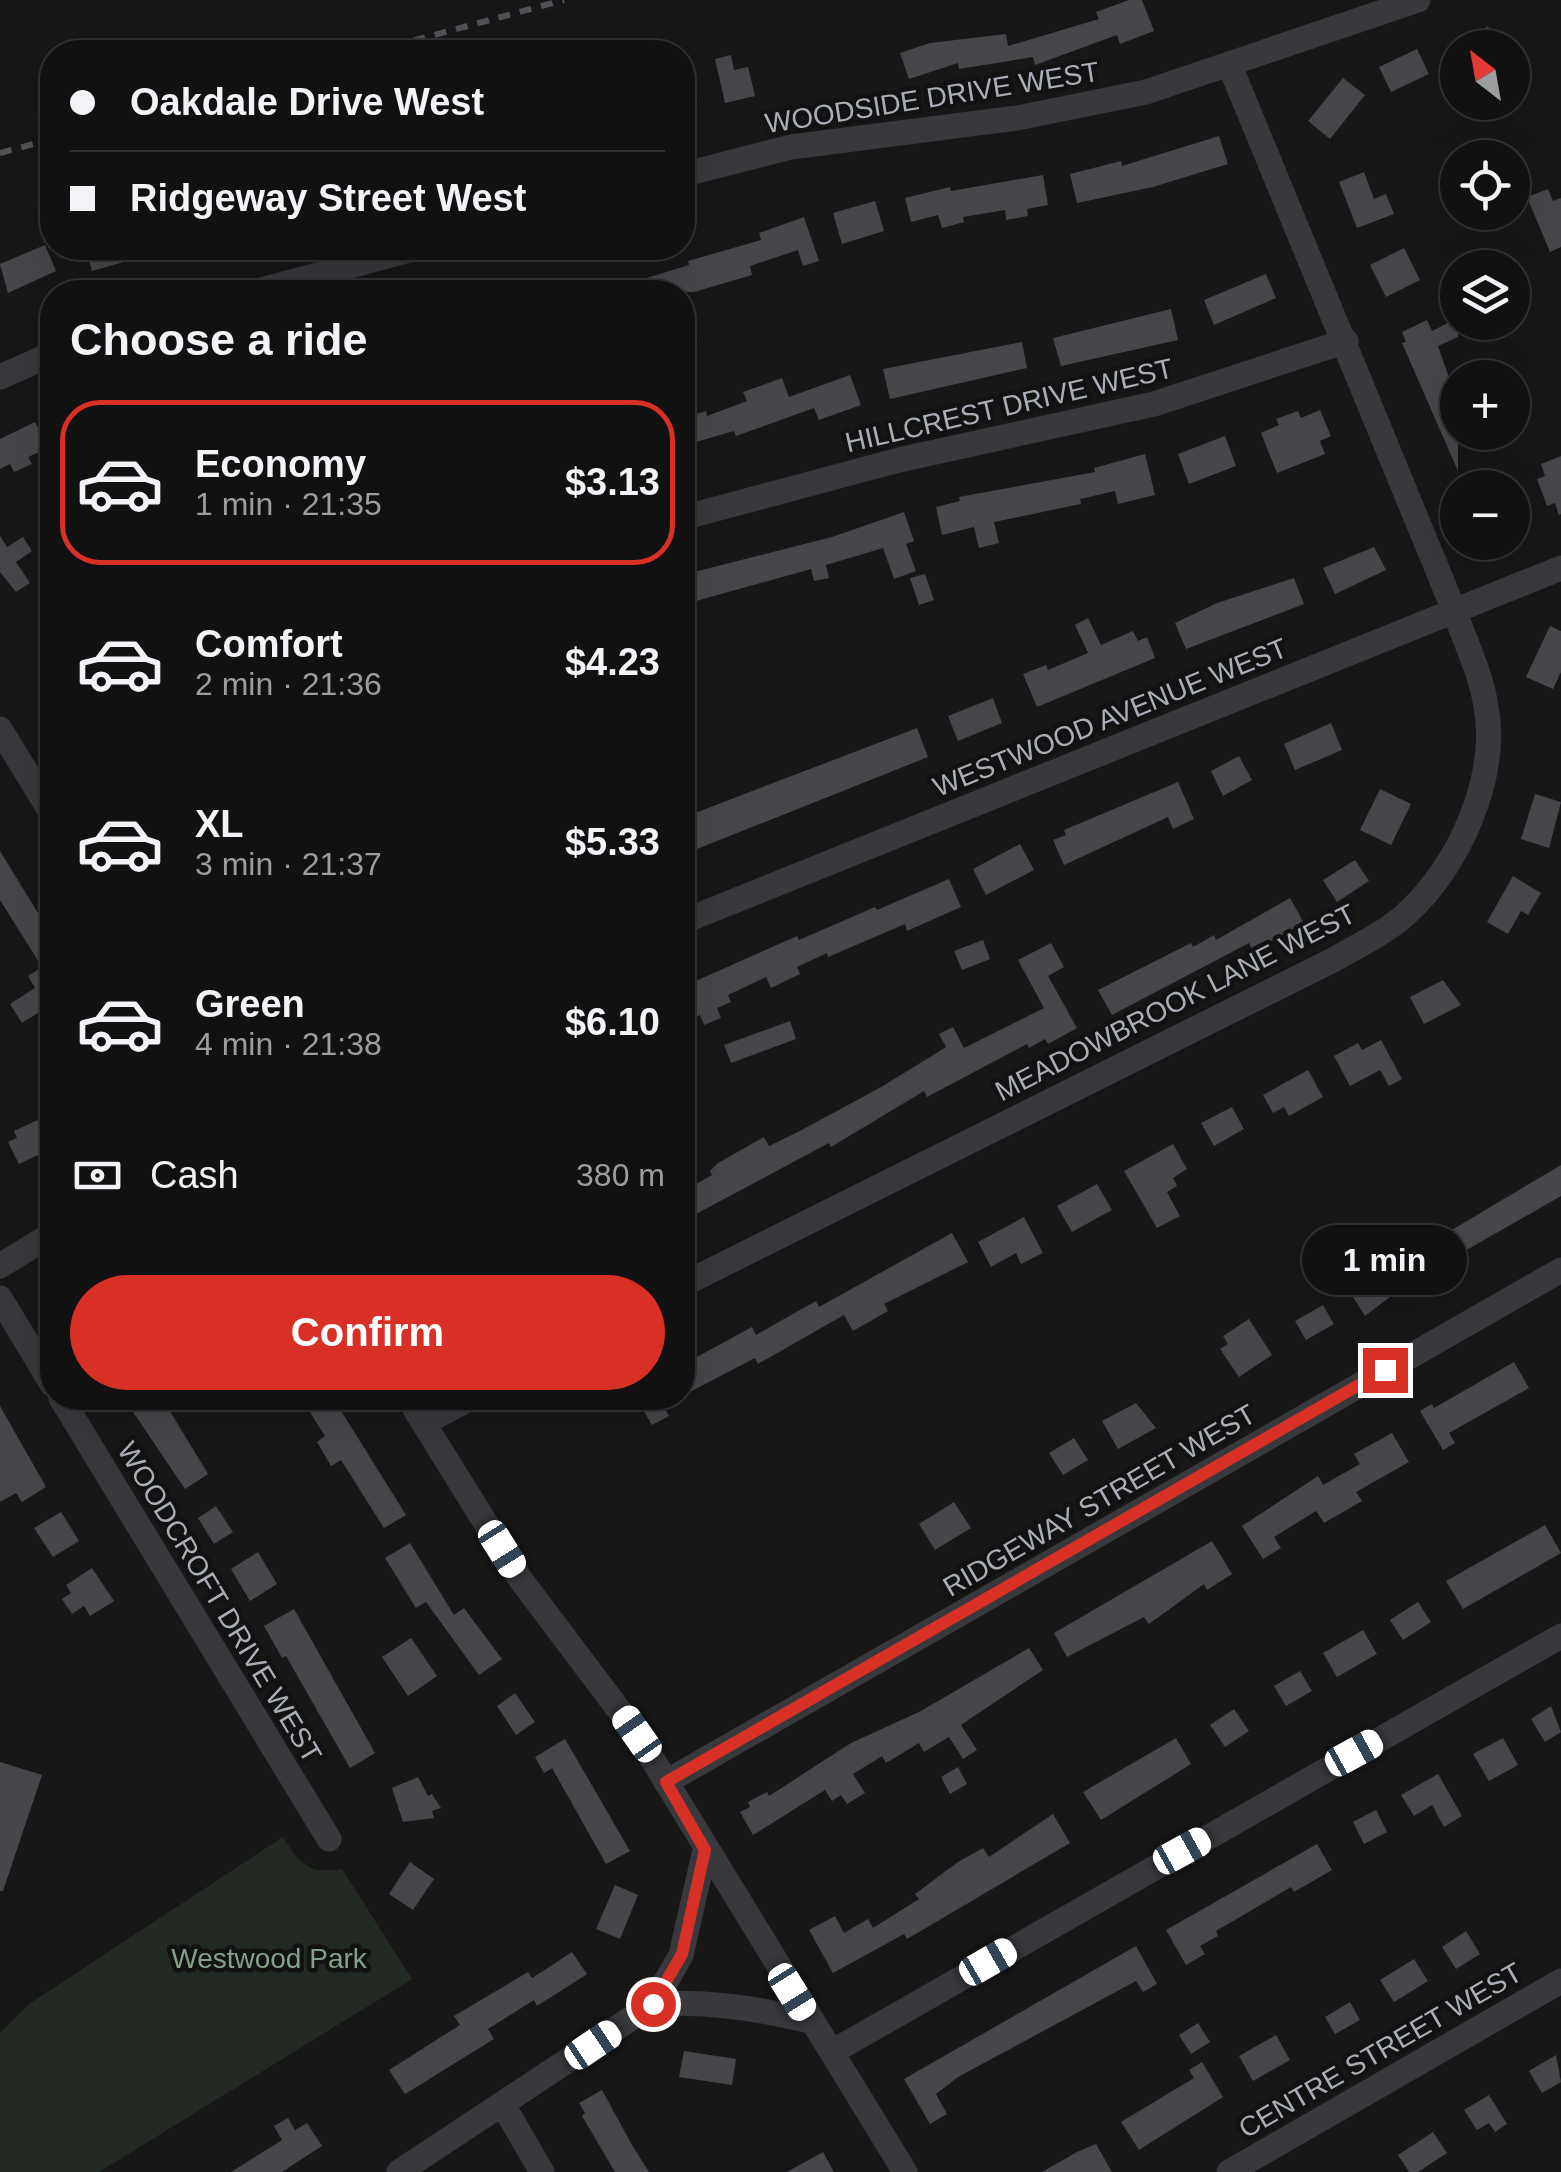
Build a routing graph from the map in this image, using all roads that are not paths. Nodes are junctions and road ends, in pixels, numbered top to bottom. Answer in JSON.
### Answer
{"nodes":[{"id":1,"x":1418,"y":0,"type":"edge"},
{"id":2,"x":1230,"y":66,"type":"junction"},
{"id":3,"x":695,"y":172,"type":"edge"},
{"id":4,"x":373,"y":260,"type":"edge"},
{"id":5,"x":299,"y":280,"type":"edge"},
{"id":6,"x":1346,"y":341,"type":"junction"},
{"id":7,"x":40,"y":359,"type":"edge"},
{"id":8,"x":0,"y":377,"type":"edge"},
{"id":9,"x":695,"y":515,"type":"edge"},
{"id":10,"x":1561,"y":568,"type":"edge"},
{"id":11,"x":1454,"y":610,"type":"junction"},
{"id":12,"x":0,"y":729,"type":"edge"},
{"id":13,"x":40,"y":794,"type":"edge"},
{"id":14,"x":695,"y":917,"type":"edge"},
{"id":15,"x":40,"y":1241,"type":"edge"},
{"id":16,"x":0,"y":1266,"type":"edge"},
{"id":17,"x":1561,"y":1270,"type":"edge"},
{"id":18,"x":695,"y":1279,"type":"edge"},
{"id":19,"x":0,"y":1298,"type":"edge"},
{"id":20,"x":40,"y":1364,"type":"edge"},
{"id":21,"x":67,"y":1410,"type":"edge"},
{"id":22,"x":416,"y":1410,"type":"edge"},
{"id":23,"x":448,"y":1410,"type":"edge"},
{"id":24,"x":424,"y":1423,"type":"junction"},
{"id":25,"x":1561,"y":1636,"type":"edge"},
{"id":26,"x":666,"y":1782,"type":"junction"},
{"id":27,"x":329,"y":1839,"type":"dead end"},
{"id":28,"x":705,"y":1850,"type":"junction"},
{"id":29,"x":1561,"y":1980,"type":"edge"},
{"id":30,"x":653,"y":2004,"type":"junction"},
{"id":31,"x":810,"y":2020,"type":"junction"},
{"id":32,"x":832,"y":2052,"type":"junction"},
{"id":33,"x":503,"y":2105,"type":"junction"},
{"id":34,"x":399,"y":2172,"type":"edge"},
{"id":35,"x":542,"y":2172,"type":"edge"},
{"id":36,"x":906,"y":2172,"type":"edge"},
{"id":37,"x":1229,"y":2172,"type":"edge"}],
"edges":[{"from":1,"to":2,"type":"street","name":"WOODSIDE DRIVE WEST"},
{"from":2,"to":3,"type":"street","name":"WOODSIDE DRIVE WEST"},
{"from":2,"to":6,"type":"street","name":"MEADOWBROOK LANE WEST"},
{"from":4,"to":5,"type":"street"},
{"from":6,"to":9,"type":"street","name":"HILLCREST DRIVE WEST"},
{"from":6,"to":11,"type":"street","name":"MEADOWBROOK LANE WEST"},
{"from":7,"to":8,"type":"street"},
{"from":10,"to":11,"type":"street","name":"WESTWOOD AVENUE WEST"},
{"from":11,"to":14,"type":"street","name":"WESTWOOD AVENUE WEST"},
{"from":11,"to":18,"type":"street","name":"MEADOWBROOK LANE WEST"},
{"from":12,"to":13,"type":"street"},
{"from":15,"to":16,"type":"street"},
{"from":17,"to":26,"type":"street","name":"RIDGEWAY STREET WEST"},
{"from":19,"to":20,"type":"street"},
{"from":21,"to":27,"type":"street","name":"WOODCROFT DRIVE WEST"},
{"from":22,"to":24,"type":"street"},
{"from":23,"to":24,"type":"street"},
{"from":24,"to":26,"type":"street"},
{"from":25,"to":32,"type":"street"},
{"from":26,"to":28,"type":"street"},
{"from":28,"to":30,"type":"street"},
{"from":28,"to":31,"type":"street"},
{"from":29,"to":37,"type":"street","name":"CENTRE STREET WEST"},
{"from":30,"to":31,"type":"street"},
{"from":30,"to":33,"type":"street"},
{"from":31,"to":32,"type":"street"},
{"from":32,"to":36,"type":"street"},
{"from":33,"to":34,"type":"street"},
{"from":33,"to":35,"type":"street"}]}
